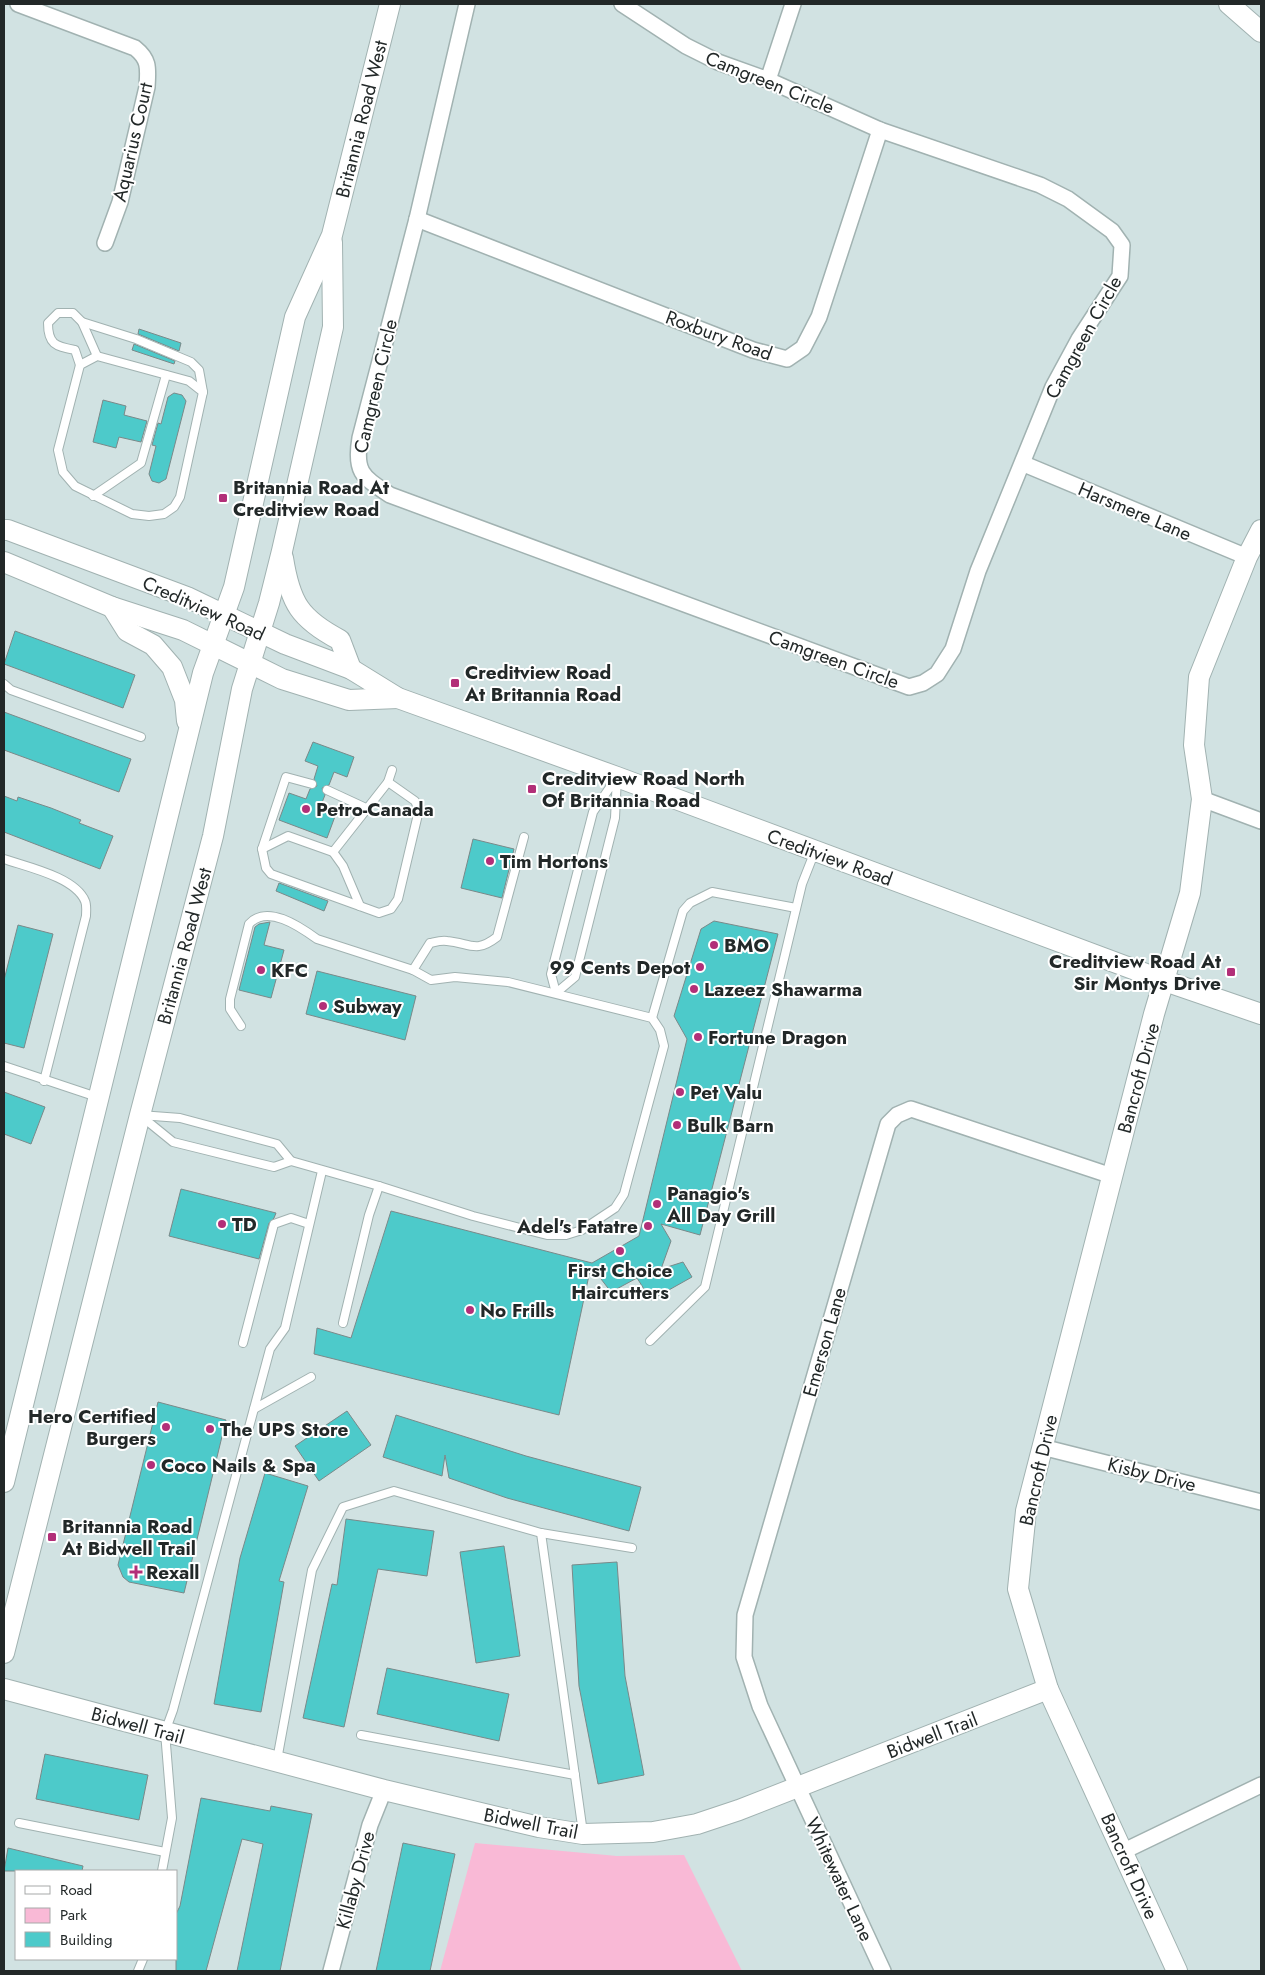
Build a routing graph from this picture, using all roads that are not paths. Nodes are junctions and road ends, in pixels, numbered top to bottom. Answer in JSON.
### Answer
{"nodes":[{"id":1,"x":18,"y":4,"type":"edge"},
{"id":2,"x":390,"y":4,"type":"edge"},
{"id":3,"x":467,"y":4,"type":"edge"},
{"id":4,"x":622,"y":4,"type":"edge"},
{"id":5,"x":793,"y":4,"type":"edge"},
{"id":6,"x":1229,"y":4,"type":"edge"},
{"id":7,"x":1261,"y":32,"type":"edge"},
{"id":8,"x":768,"y":80,"type":"junction"},
{"id":9,"x":880,"y":130,"type":"junction"},
{"id":10,"x":417,"y":219,"type":"junction"},
{"id":11,"x":332,"y":235,"type":"junction"},
{"id":12,"x":105,"y":243,"type":"dead end"},
{"id":13,"x":82,"y":322,"type":"junction"},
{"id":14,"x":97,"y":356,"type":"junction"},
{"id":15,"x":80,"y":365,"type":"junction"},
{"id":16,"x":166,"y":375,"type":"junction"},
{"id":17,"x":203,"y":392,"type":"junction"},
{"id":18,"x":1024,"y":464,"type":"junction"},
{"id":19,"x":93,"y":496,"type":"junction"},
{"id":20,"x":4,"y":530,"type":"edge"},
{"id":21,"x":1261,"y":530,"type":"edge"},
{"id":22,"x":282,"y":551,"type":"junction"},
{"id":23,"x":1247,"y":558,"type":"junction"},
{"id":24,"x":4,"y":562,"type":"edge"},
{"id":25,"x":112,"y":607,"type":"junction"},
{"id":26,"x":224,"y":614,"type":"junction"},
{"id":27,"x":260,"y":632,"type":"junction"},
{"id":28,"x":213,"y":644,"type":"junction"},
{"id":29,"x":250,"y":663,"type":"junction"},
{"id":30,"x":351,"y":668,"type":"junction"},
{"id":31,"x":4,"y":684,"type":"edge"},
{"id":32,"x":398,"y":698,"type":"junction"},
{"id":33,"x":188,"y":735,"type":"junction"},
{"id":34,"x":141,"y":737,"type":"dead end"},
{"id":35,"x":392,"y":770,"type":"dead end"},
{"id":36,"x":617,"y":777,"type":"junction"},
{"id":37,"x":388,"y":782,"type":"junction"},
{"id":38,"x":312,"y":784,"type":"dead end"},
{"id":39,"x":327,"y":790,"type":"dead end"},
{"id":40,"x":1202,"y":799,"type":"junction"},
{"id":41,"x":368,"y":808,"type":"junction"},
{"id":42,"x":1261,"y":821,"type":"edge"},
{"id":43,"x":524,"y":837,"type":"dead end"},
{"id":44,"x":262,"y":849,"type":"junction"},
{"id":45,"x":815,"y":851,"type":"junction"},
{"id":46,"x":333,"y":852,"type":"junction"},
{"id":47,"x":4,"y":859,"type":"edge"},
{"id":48,"x":360,"y":906,"type":"junction"},
{"id":49,"x":796,"y":908,"type":"junction"},
{"id":50,"x":413,"y":970,"type":"junction"},
{"id":51,"x":1165,"y":982,"type":"junction"},
{"id":52,"x":556,"y":993,"type":"junction"},
{"id":53,"x":1261,"y":1014,"type":"edge"},
{"id":54,"x":652,"y":1018,"type":"junction"},
{"id":55,"x":241,"y":1026,"type":"dead end"},
{"id":56,"x":4,"y":1066,"type":"edge"},
{"id":57,"x":44,"y":1081,"type":"junction"},
{"id":58,"x":97,"y":1097,"type":"junction"},
{"id":59,"x":140,"y":1115,"type":"junction"},
{"id":60,"x":291,"y":1161,"type":"junction"},
{"id":61,"x":322,"y":1171,"type":"junction"},
{"id":62,"x":1112,"y":1176,"type":"junction"},
{"id":63,"x":379,"y":1186,"type":"junction"},
{"id":64,"x":309,"y":1224,"type":"junction"},
{"id":65,"x":343,"y":1323,"type":"dead end"},
{"id":66,"x":650,"y":1341,"type":"dead end"},
{"id":67,"x":243,"y":1342,"type":"dead end"},
{"id":68,"x":311,"y":1377,"type":"dead end"},
{"id":69,"x":254,"y":1409,"type":"junction"},
{"id":70,"x":1042,"y":1447,"type":"junction"},
{"id":71,"x":4,"y":1482,"type":"edge"},
{"id":72,"x":1261,"y":1502,"type":"edge"},
{"id":73,"x":541,"y":1534,"type":"junction"},
{"id":74,"x":632,"y":1548,"type":"dead end"},
{"id":75,"x":4,"y":1653,"type":"edge"},
{"id":76,"x":4,"y":1689,"type":"edge"},
{"id":77,"x":1048,"y":1689,"type":"junction"},
{"id":78,"x":165,"y":1732,"type":"junction"},
{"id":79,"x":361,"y":1735,"type":"dead end"},
{"id":80,"x":277,"y":1762,"type":"junction"},
{"id":81,"x":575,"y":1775,"type":"junction"},
{"id":82,"x":1261,"y":1785,"type":"edge"},
{"id":83,"x":798,"y":1787,"type":"junction"},
{"id":84,"x":384,"y":1790,"type":"junction"},
{"id":85,"x":19,"y":1823,"type":"dead end"},
{"id":86,"x":583,"y":1834,"type":"junction"},
{"id":87,"x":1124,"y":1851,"type":"junction"},
{"id":88,"x":165,"y":1852,"type":"junction"},
{"id":89,"x":162,"y":1870,"type":"edge"},
{"id":90,"x":331,"y":1971,"type":"edge"},
{"id":91,"x":882,"y":1971,"type":"edge"},
{"id":92,"x":1177,"y":1971,"type":"edge"}],
"edges":[{"from":1,"to":12,"type":"street","name":"Aquarius Court"},
{"from":2,"to":11,"type":"main road","name":"Britannia Road West"},
{"from":3,"to":10,"type":"street","name":"Camgreen Circle"},
{"from":4,"to":8,"type":"street","name":"Camgreen Circle"},
{"from":5,"to":8,"type":"street"},
{"from":6,"to":7,"type":"main road"},
{"from":8,"to":9,"type":"street","name":"Camgreen Circle"},
{"from":9,"to":10,"type":"street","name":"Roxbury Road"},
{"from":9,"to":18,"type":"street","name":"Camgreen Circle"},
{"from":10,"to":18,"type":"street","name":"Camgreen Circle"},
{"from":11,"to":22,"type":"main road","name":"Britannia Road West"},
{"from":11,"to":26,"type":"main road","name":"Britannia Road West"},
{"from":13,"to":14,"type":"lane"},
{"from":13,"to":15,"type":"lane"},
{"from":13,"to":17,"type":"lane"},
{"from":14,"to":15,"type":"lane"},
{"from":14,"to":16,"type":"lane"},
{"from":15,"to":19,"type":"lane"},
{"from":16,"to":17,"type":"lane"},
{"from":16,"to":19,"type":"lane"},
{"from":17,"to":19,"type":"lane"},
{"from":18,"to":23,"type":"street","name":"Harsmere Lane"},
{"from":20,"to":26,"type":"main road","name":"Creditview Road"},
{"from":21,"to":23,"type":"main road","name":"Bancroft Drive"},
{"from":22,"to":27,"type":"main road","name":"Britannia Road West"},
{"from":22,"to":30,"type":"main road"},
{"from":23,"to":40,"type":"main road","name":"Bancroft Drive"},
{"from":24,"to":25,"type":"main road","name":"Creditview Road"},
{"from":25,"to":28,"type":"main road","name":"Creditview Road"},
{"from":25,"to":33,"type":"main road"},
{"from":26,"to":27,"type":"main road","name":"Creditview Road"},
{"from":26,"to":28,"type":"main road","name":"Britannia Road West"},
{"from":27,"to":29,"type":"main road","name":"Britannia Road West"},
{"from":27,"to":30,"type":"main road","name":"Creditview Road"},
{"from":28,"to":29,"type":"main road","name":"Creditview Road"},
{"from":28,"to":33,"type":"main road","name":"Britannia Road West"},
{"from":29,"to":32,"type":"main road","name":"Creditview Road"},
{"from":29,"to":59,"type":"main road","name":"Britannia Road West"},
{"from":30,"to":32,"type":"main road","name":"Creditview Road"},
{"from":31,"to":34,"type":"lane"},
{"from":32,"to":36,"type":"main road","name":"Creditview Road"},
{"from":33,"to":58,"type":"main road","name":"Britannia Road West"},
{"from":35,"to":37,"type":"lane"},
{"from":36,"to":45,"type":"main road","name":"Creditview Road"},
{"from":36,"to":52,"type":"lane"},
{"from":36,"to":52,"type":"lane"},
{"from":37,"to":41,"type":"lane"},
{"from":37,"to":48,"type":"lane"},
{"from":38,"to":44,"type":"lane"},
{"from":39,"to":41,"type":"lane"},
{"from":40,"to":42,"type":"street"},
{"from":40,"to":51,"type":"main road","name":"Bancroft Drive"},
{"from":41,"to":46,"type":"lane"},
{"from":43,"to":50,"type":"lane"},
{"from":44,"to":46,"type":"lane"},
{"from":44,"to":48,"type":"lane"},
{"from":45,"to":49,"type":"lane"},
{"from":45,"to":51,"type":"main road","name":"Creditview Road"},
{"from":46,"to":48,"type":"lane"},
{"from":47,"to":57,"type":"lane"},
{"from":49,"to":54,"type":"lane"},
{"from":49,"to":66,"type":"lane"},
{"from":50,"to":52,"type":"lane"},
{"from":50,"to":55,"type":"lane"},
{"from":51,"to":53,"type":"main road","name":"Creditview Road"},
{"from":51,"to":62,"type":"main road","name":"Bancroft Drive"},
{"from":52,"to":54,"type":"lane"},
{"from":54,"to":63,"type":"lane"},
{"from":56,"to":57,"type":"lane"},
{"from":57,"to":58,"type":"lane"},
{"from":58,"to":71,"type":"main road","name":"Britannia Road West"},
{"from":59,"to":60,"type":"lane"},
{"from":59,"to":60,"type":"lane"},
{"from":59,"to":75,"type":"main road","name":"Britannia Road West"},
{"from":60,"to":61,"type":"lane"},
{"from":61,"to":63,"type":"lane"},
{"from":61,"to":64,"type":"lane"},
{"from":62,"to":70,"type":"main road","name":"Bancroft Drive"},
{"from":62,"to":83,"type":"street","name":"Emerson Lane"},
{"from":63,"to":65,"type":"lane"},
{"from":64,"to":67,"type":"lane"},
{"from":64,"to":69,"type":"lane"},
{"from":68,"to":69,"type":"lane"},
{"from":69,"to":78,"type":"lane"},
{"from":70,"to":72,"type":"street","name":"Kisby Drive"},
{"from":70,"to":77,"type":"main road","name":"Bancroft Drive"},
{"from":73,"to":74,"type":"lane"},
{"from":73,"to":80,"type":"lane"},
{"from":73,"to":81,"type":"lane"},
{"from":76,"to":78,"type":"main road","name":"Bidwell Trail"},
{"from":77,"to":83,"type":"main road","name":"Bidwell Trail"},
{"from":77,"to":87,"type":"main road","name":"Bancroft Drive"},
{"from":78,"to":80,"type":"main road","name":"Bidwell Trail"},
{"from":78,"to":88,"type":"lane"},
{"from":79,"to":81,"type":"lane"},
{"from":80,"to":84,"type":"main road","name":"Bidwell Trail"},
{"from":81,"to":86,"type":"lane"},
{"from":82,"to":87,"type":"street"},
{"from":83,"to":86,"type":"main road","name":"Bidwell Trail"},
{"from":83,"to":91,"type":"street","name":"Whitewater Lane"},
{"from":84,"to":86,"type":"main road","name":"Bidwell Trail"},
{"from":84,"to":90,"type":"street","name":"Killaby Drive"},
{"from":85,"to":88,"type":"lane"},
{"from":87,"to":92,"type":"main road","name":"Bancroft Drive"},
{"from":88,"to":89,"type":"lane"}]}
